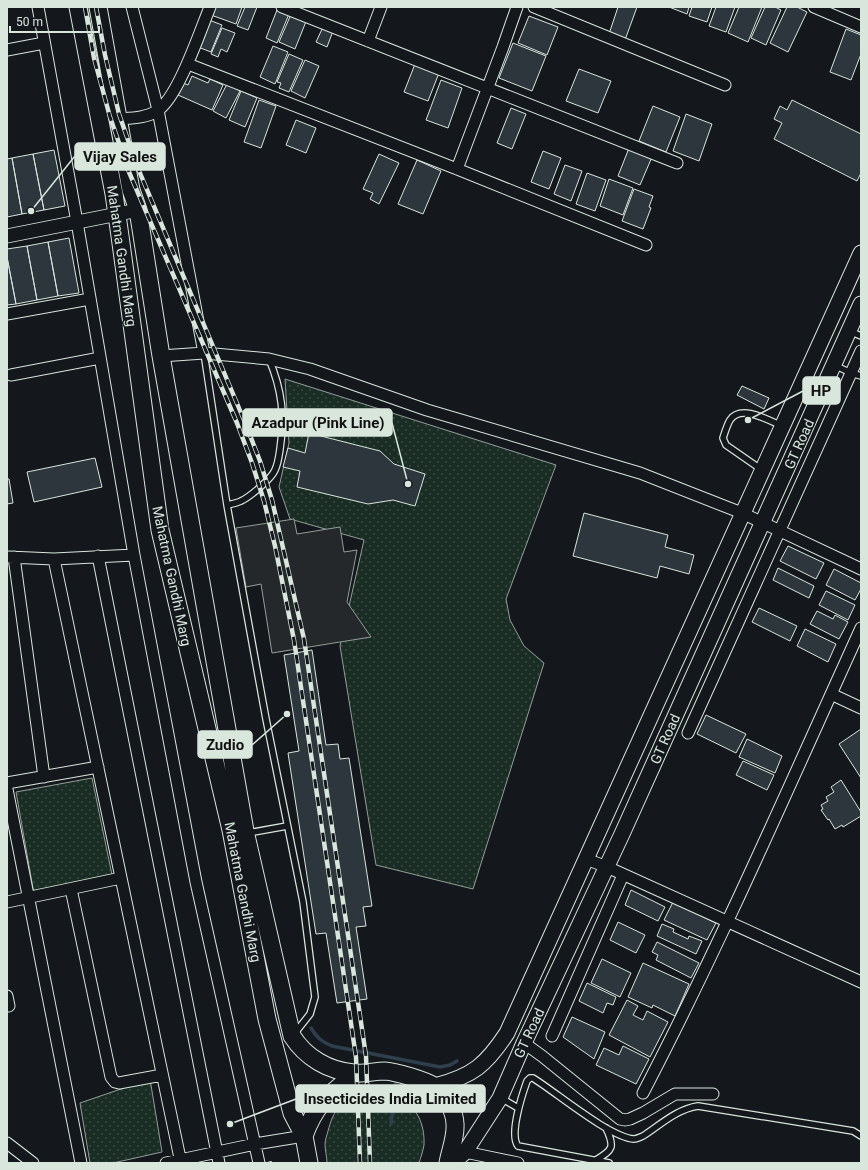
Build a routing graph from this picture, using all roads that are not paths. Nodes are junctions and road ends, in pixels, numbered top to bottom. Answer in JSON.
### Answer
{"nodes":[{"id":1,"x":38,"y":7,"type":"edge"},
{"id":2,"x":78,"y":7,"type":"edge"},
{"id":3,"x":98,"y":7,"type":"edge"},
{"id":4,"x":132,"y":7,"type":"edge"},
{"id":5,"x":210,"y":7,"type":"edge"},
{"id":6,"x":282,"y":7,"type":"edge"},
{"id":7,"x":380,"y":7,"type":"edge"},
{"id":8,"x":517,"y":7,"type":"edge"},
{"id":9,"x":534,"y":7,"type":"edge"},
{"id":10,"x":814,"y":7,"type":"edge"},
{"id":11,"x":861,"y":27,"type":"edge"},
{"id":12,"x":368,"y":41,"type":"junction"},
{"id":13,"x":44,"y":43,"type":"junction"},
{"id":14,"x":7,"y":50,"type":"edge"},
{"id":15,"x":188,"y":64,"type":"junction"},
{"id":16,"x":725,"y":85,"type":"dead end"},
{"id":17,"x":488,"y":88,"type":"junction"},
{"id":18,"x":158,"y":110,"type":"junction"},
{"id":19,"x":118,"y":119,"type":"junction"},
{"id":20,"x":677,"y":163,"type":"dead end"},
{"id":21,"x":457,"y":169,"type":"junction"},
{"id":22,"x":138,"y":210,"type":"junction"},
{"id":23,"x":116,"y":214,"type":"junction"},
{"id":24,"x":77,"y":222,"type":"junction"},
{"id":25,"x":7,"y":236,"type":"edge"},
{"id":26,"x":646,"y":245,"type":"dead end"},
{"id":27,"x":861,"y":253,"type":"edge"},
{"id":28,"x":90,"y":299,"type":"junction"},
{"id":29,"x":861,"y":304,"type":"edge"},
{"id":30,"x":7,"y":314,"type":"edge"},
{"id":31,"x":855,"y":334,"type":"edge"},
{"id":32,"x":861,"y":351,"type":"edge"},
{"id":33,"x":204,"y":353,"type":"junction"},
{"id":34,"x":161,"y":356,"type":"junction"},
{"id":35,"x":100,"y":358,"type":"junction"},
{"id":36,"x":269,"y":359,"type":"junction"},
{"id":37,"x":834,"y":365,"type":"junction"},
{"id":38,"x":11,"y":375,"type":"dead end"},
{"id":39,"x":856,"y":375,"type":"edge"},
{"id":40,"x":782,"y":426,"type":"junction"},
{"id":41,"x":762,"y":470,"type":"junction"},
{"id":42,"x":227,"y":505,"type":"junction"},
{"id":43,"x":742,"y":513,"type":"junction"},
{"id":44,"x":763,"y":523,"type":"junction"},
{"id":45,"x":779,"y":531,"type":"junction"},
{"id":46,"x":134,"y":554,"type":"junction"},
{"id":47,"x":98,"y":556,"type":"junction"},
{"id":48,"x":10,"y":557,"type":"edge"},
{"id":49,"x":54,"y":559,"type":"junction"},
{"id":50,"x":861,"y":569,"type":"edge"},
{"id":51,"x":861,"y":628,"type":"edge"},
{"id":52,"x":831,"y":694,"type":"junction"},
{"id":53,"x":861,"y":708,"type":"edge"},
{"id":54,"x":688,"y":733,"type":"dead end"},
{"id":55,"x":98,"y":767,"type":"junction"},
{"id":56,"x":44,"y":776,"type":"junction"},
{"id":57,"x":7,"y":783,"type":"edge"},
{"id":58,"x":7,"y":789,"type":"edge"},
{"id":59,"x":287,"y":826,"type":"junction"},
{"id":60,"x":246,"y":834,"type":"junction"},
{"id":61,"x":586,"y":859,"type":"junction"},
{"id":62,"x":607,"y":867,"type":"junction"},
{"id":63,"x":623,"y":875,"type":"junction"},
{"id":64,"x":121,"y":878,"type":"junction"},
{"id":65,"x":71,"y":889,"type":"junction"},
{"id":66,"x":29,"y":898,"type":"junction"},
{"id":67,"x":7,"y":902,"type":"edge"},
{"id":68,"x":728,"y":922,"type":"junction"},
{"id":69,"x":861,"y":982,"type":"edge"},
{"id":70,"x":292,"y":1036,"type":"junction"},
{"id":71,"x":552,"y":1036,"type":"dead end"},
{"id":72,"x":524,"y":1043,"type":"junction"},
{"id":73,"x":355,"y":1074,"type":"junction"},
{"id":74,"x":162,"y":1076,"type":"junction"},
{"id":75,"x":435,"y":1086,"type":"junction"},
{"id":76,"x":643,"y":1093,"type":"dead end"},
{"id":77,"x":713,"y":1094,"type":"dead end"},
{"id":78,"x":500,"y":1098,"type":"junction"},
{"id":79,"x":518,"y":1108,"type":"junction"},
{"id":80,"x":606,"y":1128,"type":"junction"},
{"id":81,"x":304,"y":1136,"type":"junction"},
{"id":82,"x":861,"y":1136,"type":"edge"},
{"id":83,"x":7,"y":1143,"type":"edge"},
{"id":84,"x":255,"y":1144,"type":"junction"},
{"id":85,"x":465,"y":1152,"type":"junction"},
{"id":86,"x":218,"y":1158,"type":"edge"},
{"id":87,"x":596,"y":1160,"type":"junction"},
{"id":88,"x":181,"y":1162,"type":"edge"},
{"id":89,"x":33,"y":1163,"type":"edge"},
{"id":90,"x":81,"y":1163,"type":"edge"},
{"id":91,"x":166,"y":1163,"type":"edge"},
{"id":92,"x":259,"y":1163,"type":"edge"},
{"id":93,"x":309,"y":1163,"type":"edge"},
{"id":94,"x":448,"y":1163,"type":"edge"},
{"id":95,"x":452,"y":1163,"type":"edge"},
{"id":96,"x":518,"y":1163,"type":"edge"},
{"id":97,"x":609,"y":1163,"type":"edge"}],
"edges":[{"from":1,"to":13,"type":"street"},
{"from":2,"to":23,"type":"main road","name":"Mahatma Gandhi Marg"},
{"from":3,"to":19,"type":"main road","name":"Mahatma Gandhi Marg"},
{"from":4,"to":18,"type":"street"},
{"from":5,"to":15,"type":"street"},
{"from":6,"to":12,"type":"street"},
{"from":7,"to":12,"type":"street"},
{"from":8,"to":17,"type":"street"},
{"from":9,"to":16,"type":"street"},
{"from":10,"to":11,"type":"street"},
{"from":12,"to":17,"type":"street"},
{"from":13,"to":14,"type":"street"},
{"from":13,"to":24,"type":"street"},
{"from":15,"to":18,"type":"street"},
{"from":15,"to":21,"type":"street"},
{"from":17,"to":20,"type":"street"},
{"from":17,"to":21,"type":"street"},
{"from":18,"to":19,"type":"street"},
{"from":18,"to":33,"type":"street"},
{"from":19,"to":22,"type":"main road","name":"Mahatma Gandhi Marg"},
{"from":21,"to":26,"type":"street"},
{"from":22,"to":23,"type":"street"},
{"from":22,"to":34,"type":"main road","name":"Mahatma Gandhi Marg"},
{"from":23,"to":24,"type":"street"},
{"from":23,"to":81,"type":"main road","name":"Mahatma Gandhi Marg"},
{"from":24,"to":25,"type":"street"},
{"from":24,"to":28,"type":"street"},
{"from":27,"to":40,"type":"main road","name":"GT Road"},
{"from":28,"to":30,"type":"street"},
{"from":28,"to":35,"type":"street"},
{"from":29,"to":31,"type":"main road","name":"GT Road"},
{"from":31,"to":37,"type":"main road","name":"GT Road"},
{"from":32,"to":39,"type":"street"},
{"from":33,"to":34,"type":"street"},
{"from":33,"to":36,"type":"street"},
{"from":33,"to":42,"type":"lane"},
{"from":34,"to":60,"type":"main road","name":"Mahatma Gandhi Marg"},
{"from":35,"to":38,"type":"street"},
{"from":35,"to":46,"type":"street"},
{"from":36,"to":42,"type":"lane"},
{"from":36,"to":43,"type":"street"},
{"from":37,"to":39,"type":"lane"},
{"from":37,"to":44,"type":"main road","name":"GT Road"},
{"from":39,"to":45,"type":"street"},
{"from":40,"to":41,"type":"main road","name":"GT Road"},
{"from":40,"to":41,"type":"lane"},
{"from":41,"to":43,"type":"main road","name":"GT Road"},
{"from":42,"to":59,"type":"lane"},
{"from":43,"to":44,"type":"street"},
{"from":43,"to":61,"type":"main road","name":"GT Road"},
{"from":44,"to":45,"type":"street"},
{"from":44,"to":62,"type":"main road","name":"GT Road"},
{"from":45,"to":50,"type":"street"},
{"from":45,"to":54,"type":"street"},
{"from":46,"to":47,"type":"street"},
{"from":46,"to":84,"type":"street"},
{"from":47,"to":49,"type":"street"},
{"from":47,"to":86,"type":"street"},
{"from":48,"to":49,"type":"street"},
{"from":48,"to":56,"type":"street"},
{"from":49,"to":55,"type":"street"},
{"from":51,"to":52,"type":"street"},
{"from":52,"to":53,"type":"street"},
{"from":52,"to":68,"type":"street"},
{"from":55,"to":56,"type":"street"},
{"from":55,"to":64,"type":"street"},
{"from":56,"to":57,"type":"street"},
{"from":58,"to":66,"type":"street"},
{"from":59,"to":60,"type":"lane"},
{"from":59,"to":70,"type":"lane"},
{"from":60,"to":70,"type":"main road","name":"Mahatma Gandhi Marg"},
{"from":61,"to":62,"type":"street"},
{"from":61,"to":75,"type":"main road","name":"GT Road"},
{"from":62,"to":63,"type":"street"},
{"from":62,"to":72,"type":"main road","name":"GT Road"},
{"from":63,"to":68,"type":"street"},
{"from":63,"to":71,"type":"street"},
{"from":64,"to":65,"type":"street"},
{"from":64,"to":74,"type":"street"},
{"from":65,"to":66,"type":"street"},
{"from":65,"to":74,"type":"street"},
{"from":66,"to":67,"type":"street"},
{"from":66,"to":90,"type":"street"},
{"from":68,"to":69,"type":"street"},
{"from":68,"to":76,"type":"street"},
{"from":70,"to":73,"type":"main road","name":"Mahatma Gandhi Marg"},
{"from":72,"to":77,"type":"street"},
{"from":72,"to":78,"type":"main road","name":"GT Road"},
{"from":73,"to":75,"type":"main road","name":"Mahatma Gandhi Marg"},
{"from":73,"to":81,"type":"main road"},
{"from":74,"to":88,"type":"street"},
{"from":75,"to":94,"type":"main road"},
{"from":78,"to":79,"type":"lane"},
{"from":78,"to":85,"type":"main road","name":"GT Road"},
{"from":79,"to":80,"type":"lane"},
{"from":79,"to":87,"type":"lane"},
{"from":80,"to":82,"type":"lane"},
{"from":80,"to":87,"type":"lane"},
{"from":81,"to":84,"type":"street"},
{"from":81,"to":93,"type":"main road","name":"Mahatma Gandhi Marg"},
{"from":83,"to":89,"type":"street"},
{"from":84,"to":86,"type":"street"},
{"from":84,"to":92,"type":"street"},
{"from":85,"to":95,"type":"main road","name":"GT Road"},
{"from":85,"to":96,"type":"street"},
{"from":86,"to":88,"type":"street"},
{"from":87,"to":97,"type":"lane"},
{"from":88,"to":91,"type":"street"}]}
